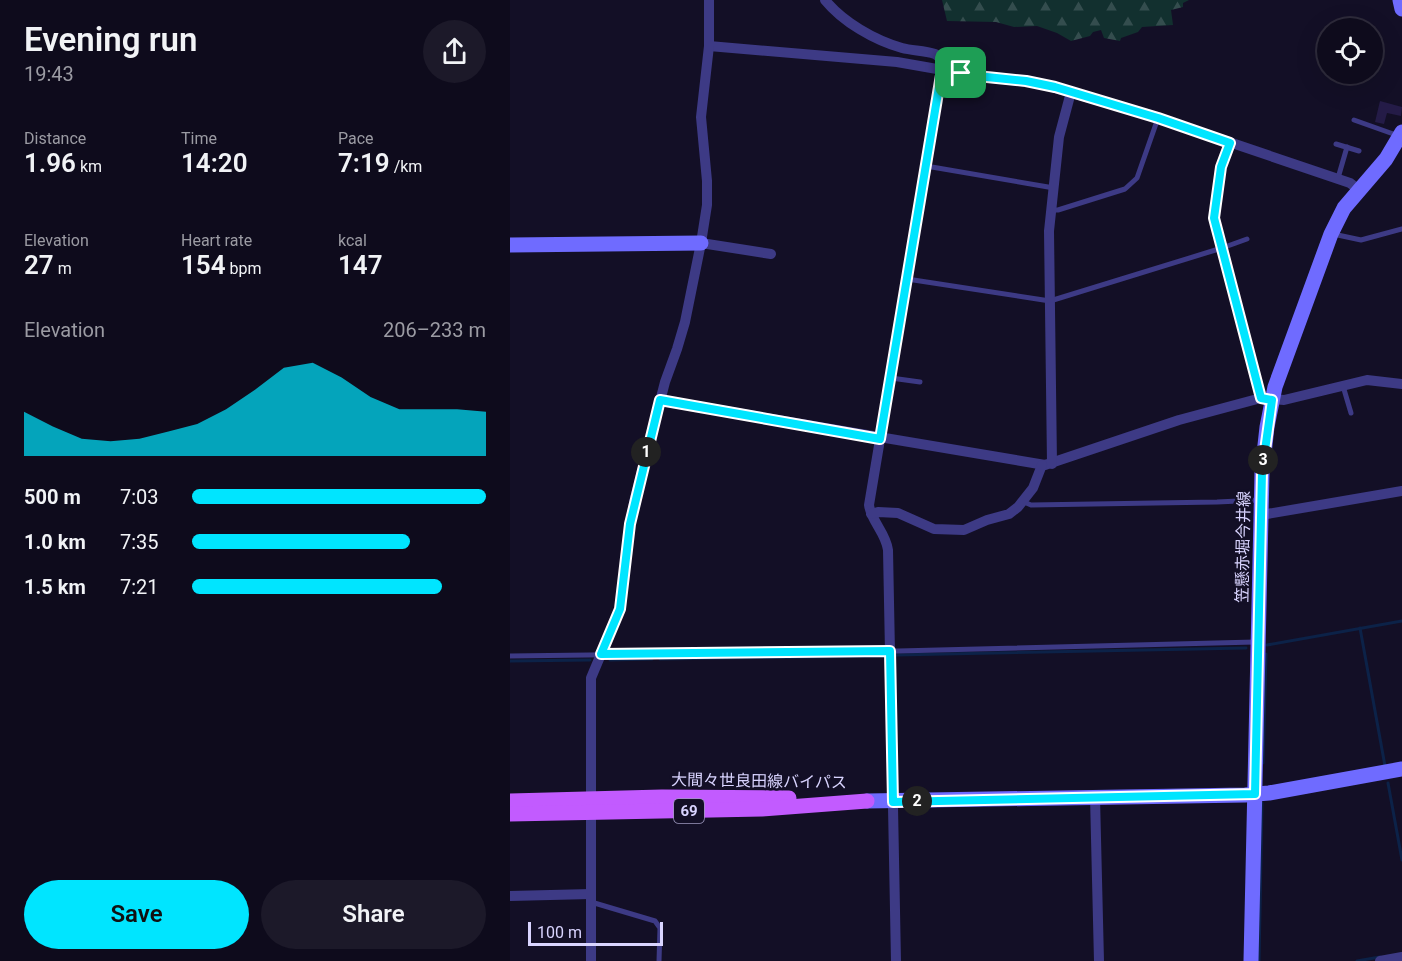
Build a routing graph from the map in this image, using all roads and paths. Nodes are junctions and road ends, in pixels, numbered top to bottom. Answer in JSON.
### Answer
{"nodes":[{"id":1,"x":709,"y":0,"type":"edge"},
{"id":2,"x":825,"y":0,"type":"edge"},
{"id":3,"x":1400,"y":0,"type":"edge"},
{"id":4,"x":1402,"y":9,"type":"edge"},
{"id":5,"x":709,"y":46,"type":"junction"},
{"id":6,"x":942,"y":69,"type":"junction"},
{"id":7,"x":1071,"y":93,"type":"junction"},
{"id":8,"x":1158,"y":118,"type":"junction"},
{"id":9,"x":1353,"y":120,"type":"dead end"},
{"id":10,"x":1401,"y":134,"type":"edge"},
{"id":11,"x":1230,"y":143,"type":"junction"},
{"id":12,"x":1336,"y":144,"type":"dead end"},
{"id":13,"x":1347,"y":147,"type":"junction"},
{"id":14,"x":1359,"y":151,"type":"dead end"},
{"id":15,"x":926,"y":166,"type":"junction"},
{"id":16,"x":1338,"y":180,"type":"junction"},
{"id":17,"x":1054,"y":188,"type":"junction"},
{"id":18,"x":1359,"y":190,"type":"junction"},
{"id":19,"x":1052,"y":210,"type":"junction"},
{"id":20,"x":1402,"y":229,"type":"edge"},
{"id":21,"x":1331,"y":234,"type":"junction"},
{"id":22,"x":1247,"y":239,"type":"dead end"},
{"id":23,"x":701,"y":243,"type":"junction"},
{"id":24,"x":510,"y":245,"type":"edge"},
{"id":25,"x":1222,"y":248,"type":"junction"},
{"id":26,"x":771,"y":254,"type":"dead end"},
{"id":27,"x":907,"y":279,"type":"junction"},
{"id":28,"x":1050,"y":301,"type":"junction"},
{"id":29,"x":891,"y":378,"type":"junction"},
{"id":30,"x":920,"y":382,"type":"dead end"},
{"id":31,"x":1342,"y":384,"type":"junction"},
{"id":32,"x":1402,"y":384,"type":"edge"},
{"id":33,"x":1266,"y":399,"type":"junction"},
{"id":34,"x":660,"y":400,"type":"junction"},
{"id":35,"x":1352,"y":412,"type":"dead end"},
{"id":36,"x":880,"y":439,"type":"junction"},
{"id":37,"x":1047,"y":465,"type":"junction"},
{"id":38,"x":1402,"y":491,"type":"edge"},
{"id":39,"x":1023,"y":502,"type":"junction"},
{"id":40,"x":1261,"y":507,"type":"junction"},
{"id":41,"x":871,"y":514,"type":"junction"},
{"id":42,"x":1259,"y":642,"type":"junction"},
{"id":43,"x":890,"y":651,"type":"junction"},
{"id":44,"x":601,"y":654,"type":"junction"},
{"id":45,"x":510,"y":656,"type":"edge"},
{"id":46,"x":1402,"y":769,"type":"edge"},
{"id":47,"x":1255,"y":794,"type":"junction"},
{"id":48,"x":1095,"y":797,"type":"junction"},
{"id":49,"x":510,"y":801,"type":"edge"},
{"id":50,"x":893,"y":802,"type":"junction"},
{"id":51,"x":591,"y":806,"type":"junction"},
{"id":52,"x":510,"y":814,"type":"edge"},
{"id":53,"x":510,"y":896,"type":"edge"},
{"id":54,"x":591,"y":898,"type":"junction"},
{"id":55,"x":1402,"y":957,"type":"edge"},
{"id":56,"x":591,"y":961,"type":"edge"},
{"id":57,"x":658,"y":961,"type":"edge"},
{"id":58,"x":896,"y":961,"type":"edge"},
{"id":59,"x":1099,"y":961,"type":"edge"},
{"id":60,"x":1251,"y":961,"type":"edge"},
{"id":61,"x":1380,"y":961,"type":"edge"}],
"edges":[{"from":1,"to":5,"type":"street"},
{"from":2,"to":6,"type":"street"},
{"from":3,"to":4,"type":"main road"},
{"from":5,"to":6,"type":"street"},
{"from":5,"to":23,"type":"street"},
{"from":6,"to":7,"type":"street"},
{"from":6,"to":15,"type":"street"},
{"from":7,"to":8,"type":"street"},
{"from":7,"to":17,"type":"street"},
{"from":8,"to":11,"type":"street"},
{"from":8,"to":19,"type":"lane"},
{"from":9,"to":10,"type":"lane"},
{"from":10,"to":18,"type":"main road","name":"笠懸赤堀今井線"},
{"from":11,"to":16,"type":"street"},
{"from":11,"to":25,"type":"street"},
{"from":12,"to":13,"type":"lane"},
{"from":13,"to":14,"type":"lane"},
{"from":13,"to":16,"type":"lane"},
{"from":15,"to":17,"type":"lane"},
{"from":15,"to":27,"type":"street"},
{"from":16,"to":18,"type":"street"},
{"from":17,"to":19,"type":"street"},
{"from":18,"to":21,"type":"main road","name":"笠懸赤堀今井線"},
{"from":19,"to":28,"type":"street"},
{"from":20,"to":21,"type":"lane"},
{"from":21,"to":33,"type":"main road","name":"笠懸赤堀今井線"},
{"from":22,"to":25,"type":"lane"},
{"from":23,"to":24,"type":"main road"},
{"from":23,"to":26,"type":"street"},
{"from":23,"to":34,"type":"street"},
{"from":25,"to":28,"type":"lane"},
{"from":25,"to":33,"type":"street"},
{"from":27,"to":28,"type":"lane"},
{"from":27,"to":29,"type":"street"},
{"from":28,"to":37,"type":"street"},
{"from":29,"to":30,"type":"lane"},
{"from":29,"to":36,"type":"street"},
{"from":31,"to":32,"type":"street"},
{"from":31,"to":33,"type":"street"},
{"from":31,"to":35,"type":"lane"},
{"from":33,"to":37,"type":"street"},
{"from":33,"to":40,"type":"main road","name":"笠懸赤堀今井線"},
{"from":34,"to":36,"type":"street"},
{"from":34,"to":44,"type":"street"},
{"from":36,"to":37,"type":"street"},
{"from":36,"to":41,"type":"street"},
{"from":37,"to":39,"type":"street"},
{"from":38,"to":40,"type":"street"},
{"from":39,"to":40,"type":"lane"},
{"from":39,"to":41,"type":"street"},
{"from":40,"to":42,"type":"main road","name":"笠懸赤堀今井線"},
{"from":41,"to":43,"type":"street"},
{"from":42,"to":43,"type":"lane"},
{"from":42,"to":47,"type":"main road","name":"笠懸赤堀今井線"},
{"from":43,"to":44,"type":"lane"},
{"from":43,"to":50,"type":"street"},
{"from":44,"to":45,"type":"lane"},
{"from":44,"to":51,"type":"street"},
{"from":46,"to":47,"type":"main road"},
{"from":47,"to":48,"type":"main road"},
{"from":47,"to":60,"type":"main road","name":"笠懸赤堀今井線"},
{"from":48,"to":50,"type":"main road"},
{"from":48,"to":59,"type":"street"},
{"from":49,"to":51,"type":"main road","name":"大間々世良田線バイパス","number":"69"},
{"from":50,"to":51,"type":"main road","name":"大間々世良田線バイパス","number":"69"},
{"from":50,"to":58,"type":"street"},
{"from":51,"to":52,"type":"main road","name":"大間々世良田線バイパス","number":"69"},
{"from":51,"to":54,"type":"street"},
{"from":53,"to":54,"type":"street"},
{"from":54,"to":56,"type":"street"},
{"from":54,"to":57,"type":"lane"},
{"from":55,"to":61,"type":"street"}]}
